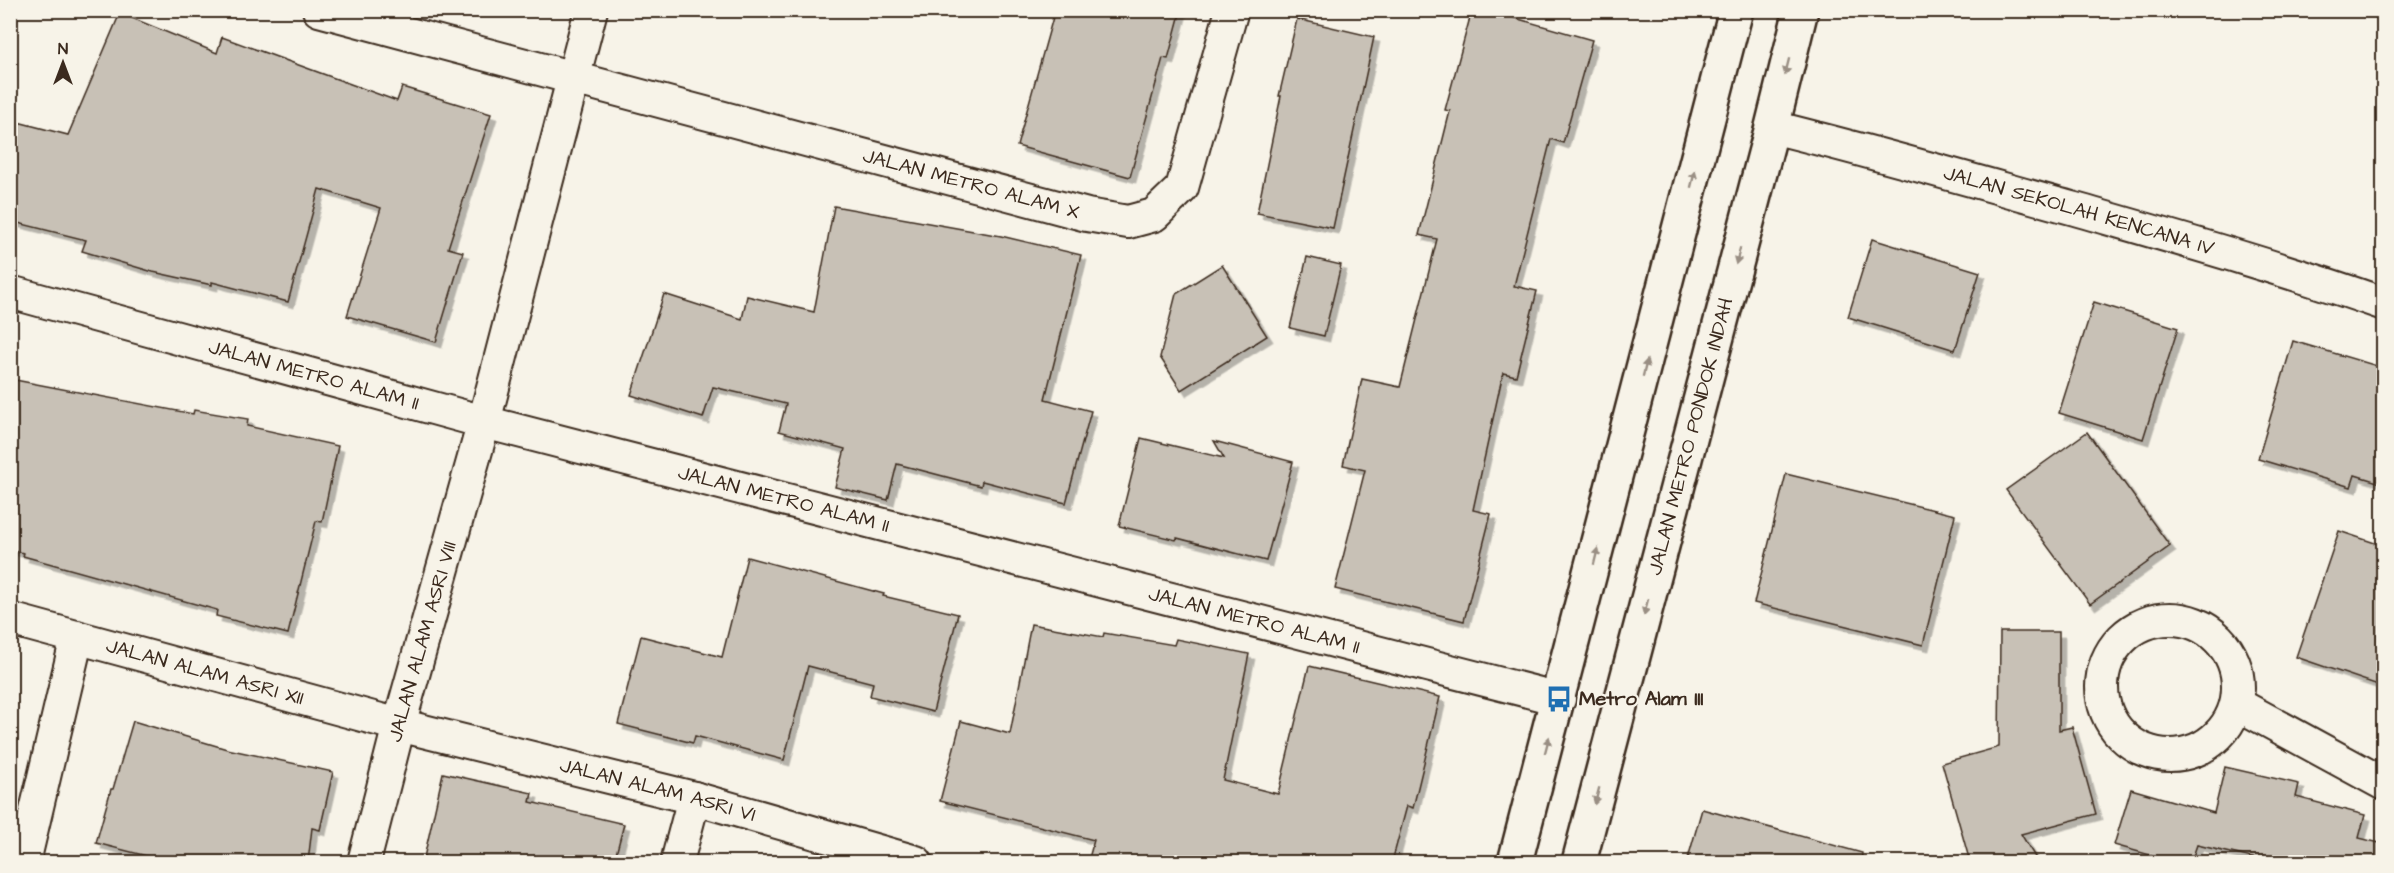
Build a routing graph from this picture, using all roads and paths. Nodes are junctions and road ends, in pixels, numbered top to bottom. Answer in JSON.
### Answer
{"nodes":[{"id":1,"x":319,"y":10,"type":"edge"},
{"id":2,"x":591,"y":10,"type":"edge"},
{"id":3,"x":1232,"y":10,"type":"edge"},
{"id":4,"x":1736,"y":10,"type":"edge"},
{"id":5,"x":1801,"y":10,"type":"edge"},
{"id":6,"x":574,"y":78,"type":"junction"},
{"id":7,"x":1772,"y":127,"type":"junction"},
{"id":8,"x":10,"y":292,"type":"edge"},
{"id":9,"x":2384,"y":304,"type":"edge"},
{"id":10,"x":484,"y":422,"type":"junction"},
{"id":11,"x":10,"y":619,"type":"edge"},
{"id":12,"x":77,"y":638,"type":"junction"},
{"id":13,"x":1559,"y":699,"type":"junction"},
{"id":14,"x":2237,"y":704,"type":"junction"},
{"id":15,"x":399,"y":725,"type":"junction"},
{"id":16,"x":2384,"y":784,"type":"edge"},
{"id":17,"x":694,"y":798,"type":"junction"},
{"id":18,"x":24,"y":862,"type":"edge"},
{"id":19,"x":364,"y":862,"type":"edge"},
{"id":20,"x":677,"y":862,"type":"edge"},
{"id":21,"x":916,"y":862,"type":"edge"},
{"id":22,"x":1515,"y":862,"type":"edge"},
{"id":23,"x":1579,"y":862,"type":"edge"}],
"edges":[{"from":1,"to":6,"type":"street","name":"JALAN METRO ALAM X"},
{"from":2,"to":6,"type":"street"},
{"from":3,"to":6,"type":"street","name":"JALAN METRO ALAM X"},
{"from":13,"to":4,"type":"highway","one_way":true},
{"from":5,"to":7,"type":"highway","name":"JALAN METRO PONDOK INDAH","one_way":true},
{"from":6,"to":10,"type":"street"},
{"from":7,"to":9,"type":"street","name":"JALAN SEKOLAH KENCANA IV"},
{"from":7,"to":23,"type":"highway","name":"JALAN METRO PONDOK INDAH","one_way":true},
{"from":8,"to":10,"type":"street","name":"JALAN METRO ALAM II"},
{"from":10,"to":13,"type":"street","name":"JALAN METRO ALAM II"},
{"from":10,"to":15,"type":"street","name":"JALAN ALAM ASRI VIII"},
{"from":11,"to":12,"type":"street","name":"JALAN ALAM ASRI XII"},
{"from":12,"to":15,"type":"street","name":"JALAN ALAM ASRI XII"},
{"from":12,"to":18,"type":"street"},
{"from":22,"to":13,"type":"highway","one_way":true},
{"from":14,"to":14,"type":"street"},
{"from":14,"to":16,"type":"street"},
{"from":15,"to":17,"type":"street","name":"JALAN ALAM ASRI VI"},
{"from":15,"to":19,"type":"street","name":"JALAN ALAM ASRI VIII"},
{"from":17,"to":20,"type":"street"},
{"from":17,"to":21,"type":"street","name":"JALAN ALAM ASRI VI"}]}
